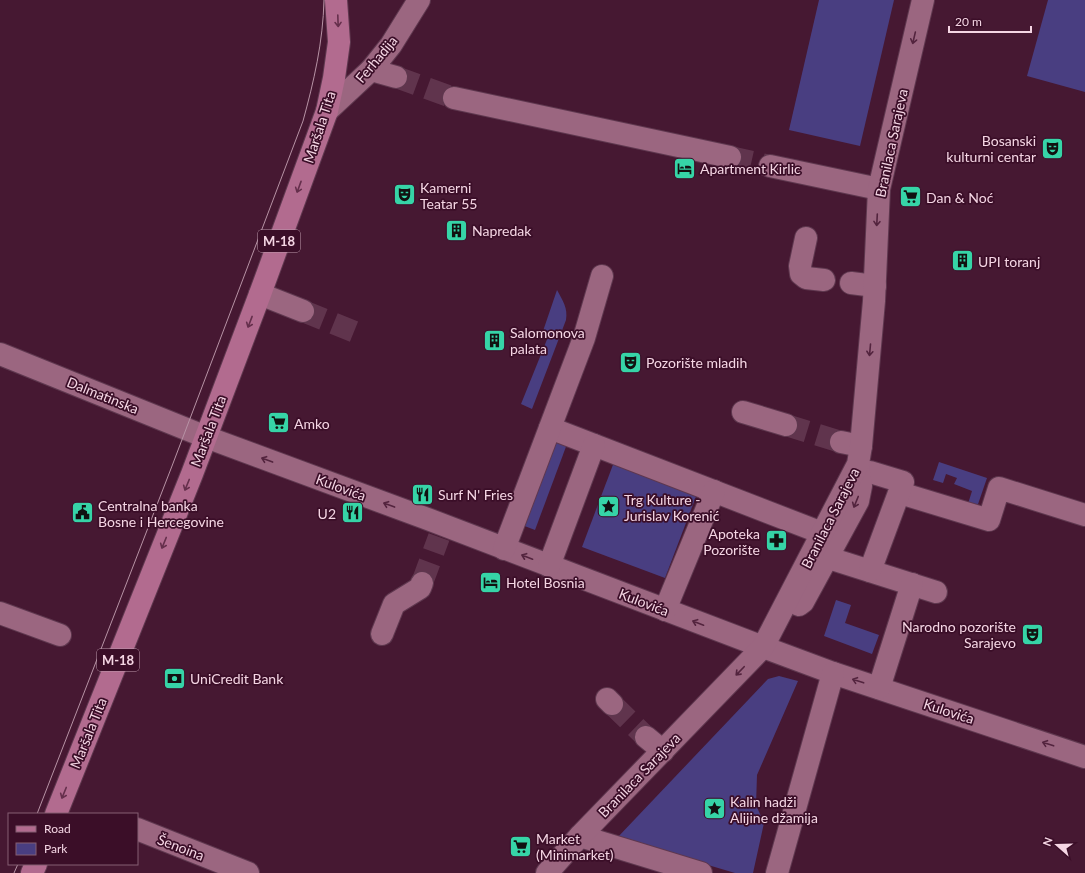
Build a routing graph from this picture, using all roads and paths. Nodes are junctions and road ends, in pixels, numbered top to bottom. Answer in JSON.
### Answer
{"nodes":[{"id":1,"x":336,"y":0,"type":"edge"},
{"id":2,"x":419,"y":0,"type":"edge"},
{"id":3,"x":923,"y":0,"type":"edge"},
{"id":4,"x":371,"y":70,"type":"junction"},
{"id":5,"x":396,"y":76,"type":"tunnel mouth"},
{"id":6,"x":454,"y":98,"type":"tunnel mouth"},
{"id":7,"x":327,"y":112,"type":"junction"},
{"id":8,"x":730,"y":157,"type":"tunnel mouth"},
{"id":9,"x":770,"y":166,"type":"tunnel mouth"},
{"id":10,"x":879,"y":189,"type":"junction"},
{"id":11,"x":806,"y":238,"type":"dead end"},
{"id":12,"x":602,"y":276,"type":"dead end"},
{"id":13,"x":824,"y":280,"type":"dead end"},
{"id":14,"x":851,"y":283,"type":"dead end"},
{"id":15,"x":875,"y":286,"type":"junction"},
{"id":16,"x":260,"y":294,"type":"junction"},
{"id":17,"x":303,"y":311,"type":"tunnel mouth"},
{"id":18,"x":0,"y":354,"type":"edge"},
{"id":19,"x":743,"y":412,"type":"dead end"},
{"id":20,"x":786,"y":425,"type":"tunnel mouth"},
{"id":21,"x":550,"y":428,"type":"junction"},
{"id":22,"x":206,"y":437,"type":"junction"},
{"id":23,"x":594,"y":445,"type":"junction"},
{"id":24,"x":858,"y":456,"type":"junction"},
{"id":25,"x":714,"y":491,"type":"junction"},
{"id":26,"x":900,"y":493,"type":"junction"},
{"id":27,"x":1085,"y":515,"type":"edge"},
{"id":28,"x":822,"y":533,"type":"junction"},
{"id":29,"x":504,"y":549,"type":"junction"},
{"id":30,"x":832,"y":559,"type":"dead end"},
{"id":31,"x":549,"y":566,"type":"junction"},
{"id":32,"x":870,"y":571,"type":"junction"},
{"id":33,"x":422,"y":583,"type":"tunnel mouth"},
{"id":34,"x":912,"y":584,"type":"junction"},
{"id":35,"x":936,"y":592,"type":"dead end"},
{"id":36,"x":665,"y":610,"type":"junction"},
{"id":37,"x":0,"y":613,"type":"edge"},
{"id":38,"x":779,"y":616,"type":"junction"},
{"id":39,"x":382,"y":634,"type":"dead end"},
{"id":40,"x":60,"y":635,"type":"dead end"},
{"id":41,"x":763,"y":647,"type":"junction"},
{"id":42,"x":834,"y":673,"type":"junction"},
{"id":43,"x":879,"y":688,"type":"junction"},
{"id":44,"x":646,"y":737,"type":"tunnel mouth"},
{"id":45,"x":663,"y":751,"type":"junction"},
{"id":46,"x":1085,"y":757,"type":"edge"},
{"id":47,"x":56,"y":813,"type":"edge"},
{"id":48,"x":138,"y":829,"type":"edge"},
{"id":49,"x":580,"y":836,"type":"junction"},
{"id":50,"x":248,"y":873,"type":"edge"},
{"id":51,"x":547,"y":873,"type":"edge"},
{"id":52,"x":701,"y":873,"type":"edge"},
{"id":53,"x":777,"y":873,"type":"edge"}],
"edges":[{"from":1,"to":7,"type":"main road","name":"Maršala Tita","number":"M-18","one_way":true},
{"from":2,"to":4,"type":"street","name":"Ferhadija"},
{"from":3,"to":10,"type":"street","name":"Branilaca Sarajeva","one_way":true},
{"from":4,"to":5,"type":"street"},
{"from":4,"to":7,"type":"street","name":"Ferhadija"},
{"from":6,"to":8,"type":"street"},
{"from":7,"to":16,"type":"main road","name":"Maršala Tita","number":"M-18","one_way":true},
{"from":9,"to":10,"type":"street"},
{"from":10,"to":15,"type":"street","name":"Branilaca Sarajeva","one_way":true},
{"from":11,"to":13,"type":"street"},
{"from":12,"to":21,"type":"street"},
{"from":14,"to":15,"type":"street"},
{"from":15,"to":24,"type":"street","name":"Branilaca Sarajeva","one_way":true},
{"from":16,"to":17,"type":"street"},
{"from":16,"to":22,"type":"main road","name":"Maršala Tita","number":"M-18","one_way":true},
{"from":18,"to":22,"type":"street","name":"Dalmatinska"},
{"from":19,"to":20,"type":"street"},
{"from":21,"to":23,"type":"street"},
{"from":21,"to":29,"type":"street"},
{"from":29,"to":22,"type":"street","name":"Kulovića","one_way":true},
{"from":22,"to":47,"type":"main road","name":"Maršala Tita","number":"M-18","one_way":true},
{"from":23,"to":25,"type":"street"},
{"from":23,"to":31,"type":"street"},
{"from":24,"to":26,"type":"street"},
{"from":24,"to":28,"type":"street","name":"Branilaca Sarajeva"},
{"from":24,"to":38,"type":"street","one_way":true},
{"from":25,"to":28,"type":"street"},
{"from":25,"to":36,"type":"street"},
{"from":26,"to":27,"type":"street"},
{"from":26,"to":32,"type":"street"},
{"from":28,"to":38,"type":"street","name":"Branilaca Sarajeva"},
{"from":31,"to":29,"type":"street","name":"Kulovića","one_way":true},
{"from":30,"to":32,"type":"street"},
{"from":31,"to":36,"type":"street","name":"Kulovića"},
{"from":32,"to":34,"type":"street"},
{"from":33,"to":39,"type":"street"},
{"from":34,"to":35,"type":"street"},
{"from":34,"to":43,"type":"street"},
{"from":41,"to":36,"type":"street","name":"Kulovića","one_way":true},
{"from":37,"to":40,"type":"street"},
{"from":38,"to":41,"type":"street","name":"Branilaca Sarajeva"},
{"from":41,"to":42,"type":"street","name":"Kulovića"},
{"from":41,"to":45,"type":"street","name":"Branilaca Sarajeva","one_way":true},
{"from":43,"to":42,"type":"street","name":"Kulovića","one_way":true},
{"from":42,"to":53,"type":"street"},
{"from":46,"to":43,"type":"street","name":"Kulovića","one_way":true},
{"from":44,"to":45,"type":"street"},
{"from":45,"to":49,"type":"street","name":"Branilaca Sarajeva"},
{"from":48,"to":50,"type":"street","name":"Šenoina"},
{"from":49,"to":51,"type":"street","name":"Branilaca Sarajeva"},
{"from":49,"to":52,"type":"street"}]}
